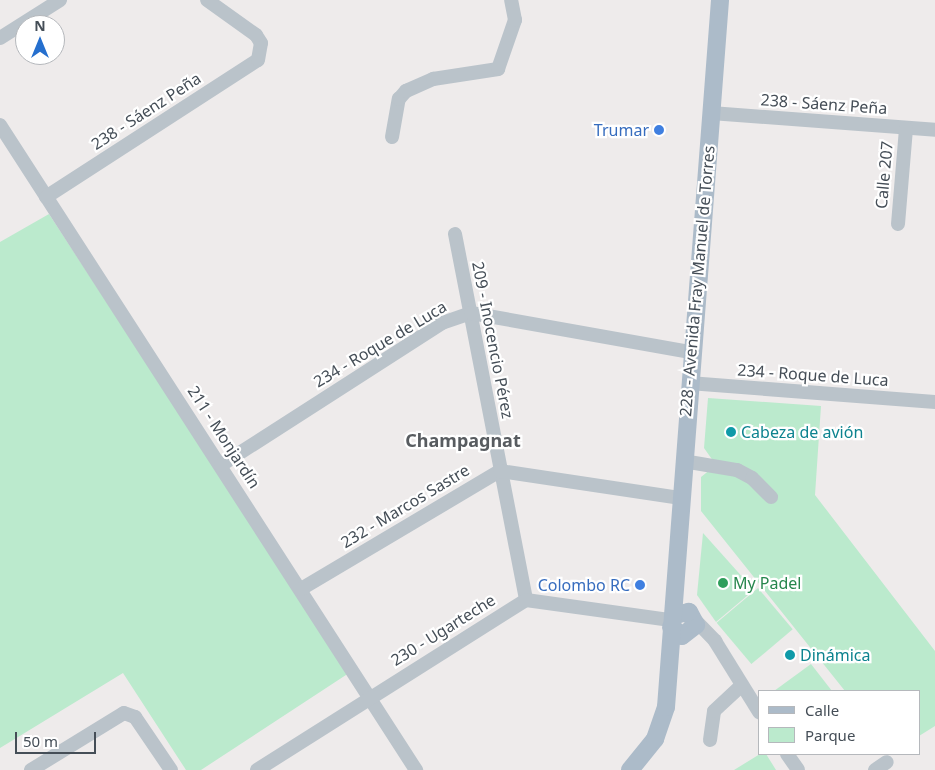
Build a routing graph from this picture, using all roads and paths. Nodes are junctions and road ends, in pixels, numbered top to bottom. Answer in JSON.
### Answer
{"nodes":[{"id":1,"x":60,"y":0,"type":"edge"},
{"id":2,"x":207,"y":0,"type":"edge"},
{"id":3,"x":511,"y":0,"type":"edge"},
{"id":4,"x":720,"y":0,"type":"edge"},
{"id":5,"x":0,"y":38,"type":"edge"},
{"id":6,"x":711,"y":113,"type":"junction"},
{"id":7,"x":0,"y":125,"type":"edge"},
{"id":8,"x":906,"y":128,"type":"junction"},
{"id":9,"x":935,"y":130,"type":"edge"},
{"id":10,"x":392,"y":137,"type":"dead end"},
{"id":11,"x":46,"y":197,"type":"junction"},
{"id":12,"x":898,"y":224,"type":"dead end"},
{"id":13,"x":455,"y":234,"type":"dead end"},
{"id":14,"x":471,"y":313,"type":"junction"},
{"id":15,"x":691,"y":352,"type":"junction"},
{"id":16,"x":689,"y":383,"type":"junction"},
{"id":17,"x":935,"y":402,"type":"edge"},
{"id":18,"x":683,"y":461,"type":"junction"},
{"id":19,"x":221,"y":465,"type":"junction"},
{"id":20,"x":500,"y":471,"type":"junction"},
{"id":21,"x":771,"y":497,"type":"dead end"},
{"id":22,"x":681,"y":498,"type":"junction"},
{"id":23,"x":676,"y":562,"type":"junction"},
{"id":24,"x":301,"y":589,"type":"junction"},
{"id":25,"x":526,"y":600,"type":"junction"},
{"id":26,"x":672,"y":620,"type":"junction"},
{"id":27,"x":691,"y":626,"type":"junction"},
{"id":28,"x":670,"y":658,"type":"junction"},
{"id":29,"x":742,"y":686,"type":"junction"},
{"id":30,"x":369,"y":697,"type":"junction"},
{"id":31,"x":758,"y":710,"type":"edge"},
{"id":32,"x":710,"y":740,"type":"dead end"},
{"id":33,"x":788,"y":755,"type":"edge"},
{"id":34,"x":887,"y":762,"type":"dead end"},
{"id":35,"x":31,"y":770,"type":"edge"},
{"id":36,"x":172,"y":770,"type":"edge"},
{"id":37,"x":257,"y":770,"type":"edge"},
{"id":38,"x":416,"y":770,"type":"edge"},
{"id":39,"x":630,"y":770,"type":"edge"},
{"id":40,"x":798,"y":770,"type":"edge"},
{"id":41,"x":875,"y":770,"type":"edge"}],
"edges":[{"from":1,"to":5,"type":"street"},
{"from":2,"to":11,"type":"street","name":"238 - Sáenz Peña"},
{"from":3,"to":10,"type":"street"},
{"from":4,"to":6,"type":"main road","name":"228 - Avenida Fray Manuel de Torres"},
{"from":6,"to":8,"type":"street","name":"238 - Sáenz Peña"},
{"from":6,"to":15,"type":"main road","name":"228 - Avenida Fray Manuel de Torres"},
{"from":7,"to":11,"type":"street","name":"211 - Monjardín"},
{"from":8,"to":9,"type":"street","name":"238 - Sáenz Peña"},
{"from":8,"to":12,"type":"street","name":"Calle 207"},
{"from":11,"to":19,"type":"street","name":"211 - Monjardín"},
{"from":13,"to":14,"type":"street","name":"209 - Inocencio Pérez"},
{"from":14,"to":15,"type":"street","name":"234 - Roque de Luca"},
{"from":14,"to":19,"type":"street","name":"234 - Roque de Luca"},
{"from":14,"to":20,"type":"street","name":"209 - Inocencio Pérez"},
{"from":15,"to":16,"type":"main road","name":"228 - Avenida Fray Manuel de Torres"},
{"from":16,"to":17,"type":"street","name":"234 - Roque de Luca"},
{"from":16,"to":18,"type":"main road","name":"228 - Avenida Fray Manuel de Torres"},
{"from":18,"to":21,"type":"street"},
{"from":18,"to":22,"type":"main road","name":"228 - Avenida Fray Manuel de Torres"},
{"from":19,"to":24,"type":"street","name":"211 - Monjardín"},
{"from":20,"to":22,"type":"street"},
{"from":20,"to":24,"type":"street","name":"232 - Marcos Sastre"},
{"from":20,"to":25,"type":"street","name":"209 - Inocencio Pérez"},
{"from":22,"to":23,"type":"main road","name":"228 - Avenida Fray Manuel de Torres"},
{"from":23,"to":26,"type":"main road","name":"228 - Avenida Fray Manuel de Torres"},
{"from":23,"to":27,"type":"main road","name":"228 - Avenida Fray Manuel de Torres"},
{"from":24,"to":30,"type":"street","name":"211 - Monjardín"},
{"from":25,"to":26,"type":"street"},
{"from":25,"to":30,"type":"street","name":"230 - Ugarteche"},
{"from":26,"to":27,"type":"main road"},
{"from":26,"to":28,"type":"main road","name":"228 - Avenida Fray Manuel de Torres"},
{"from":27,"to":28,"type":"main road","name":"228 - Avenida Fray Manuel de Torres"},
{"from":27,"to":29,"type":"street"},
{"from":28,"to":39,"type":"main road","name":"228 - Avenida Fray Manuel de Torres"},
{"from":29,"to":31,"type":"street"},
{"from":29,"to":32,"type":"street"},
{"from":30,"to":37,"type":"street","name":"230 - Ugarteche"},
{"from":30,"to":38,"type":"street","name":"211 - Monjardín"},
{"from":33,"to":40,"type":"street"},
{"from":34,"to":41,"type":"street"},
{"from":35,"to":36,"type":"street"}]}
